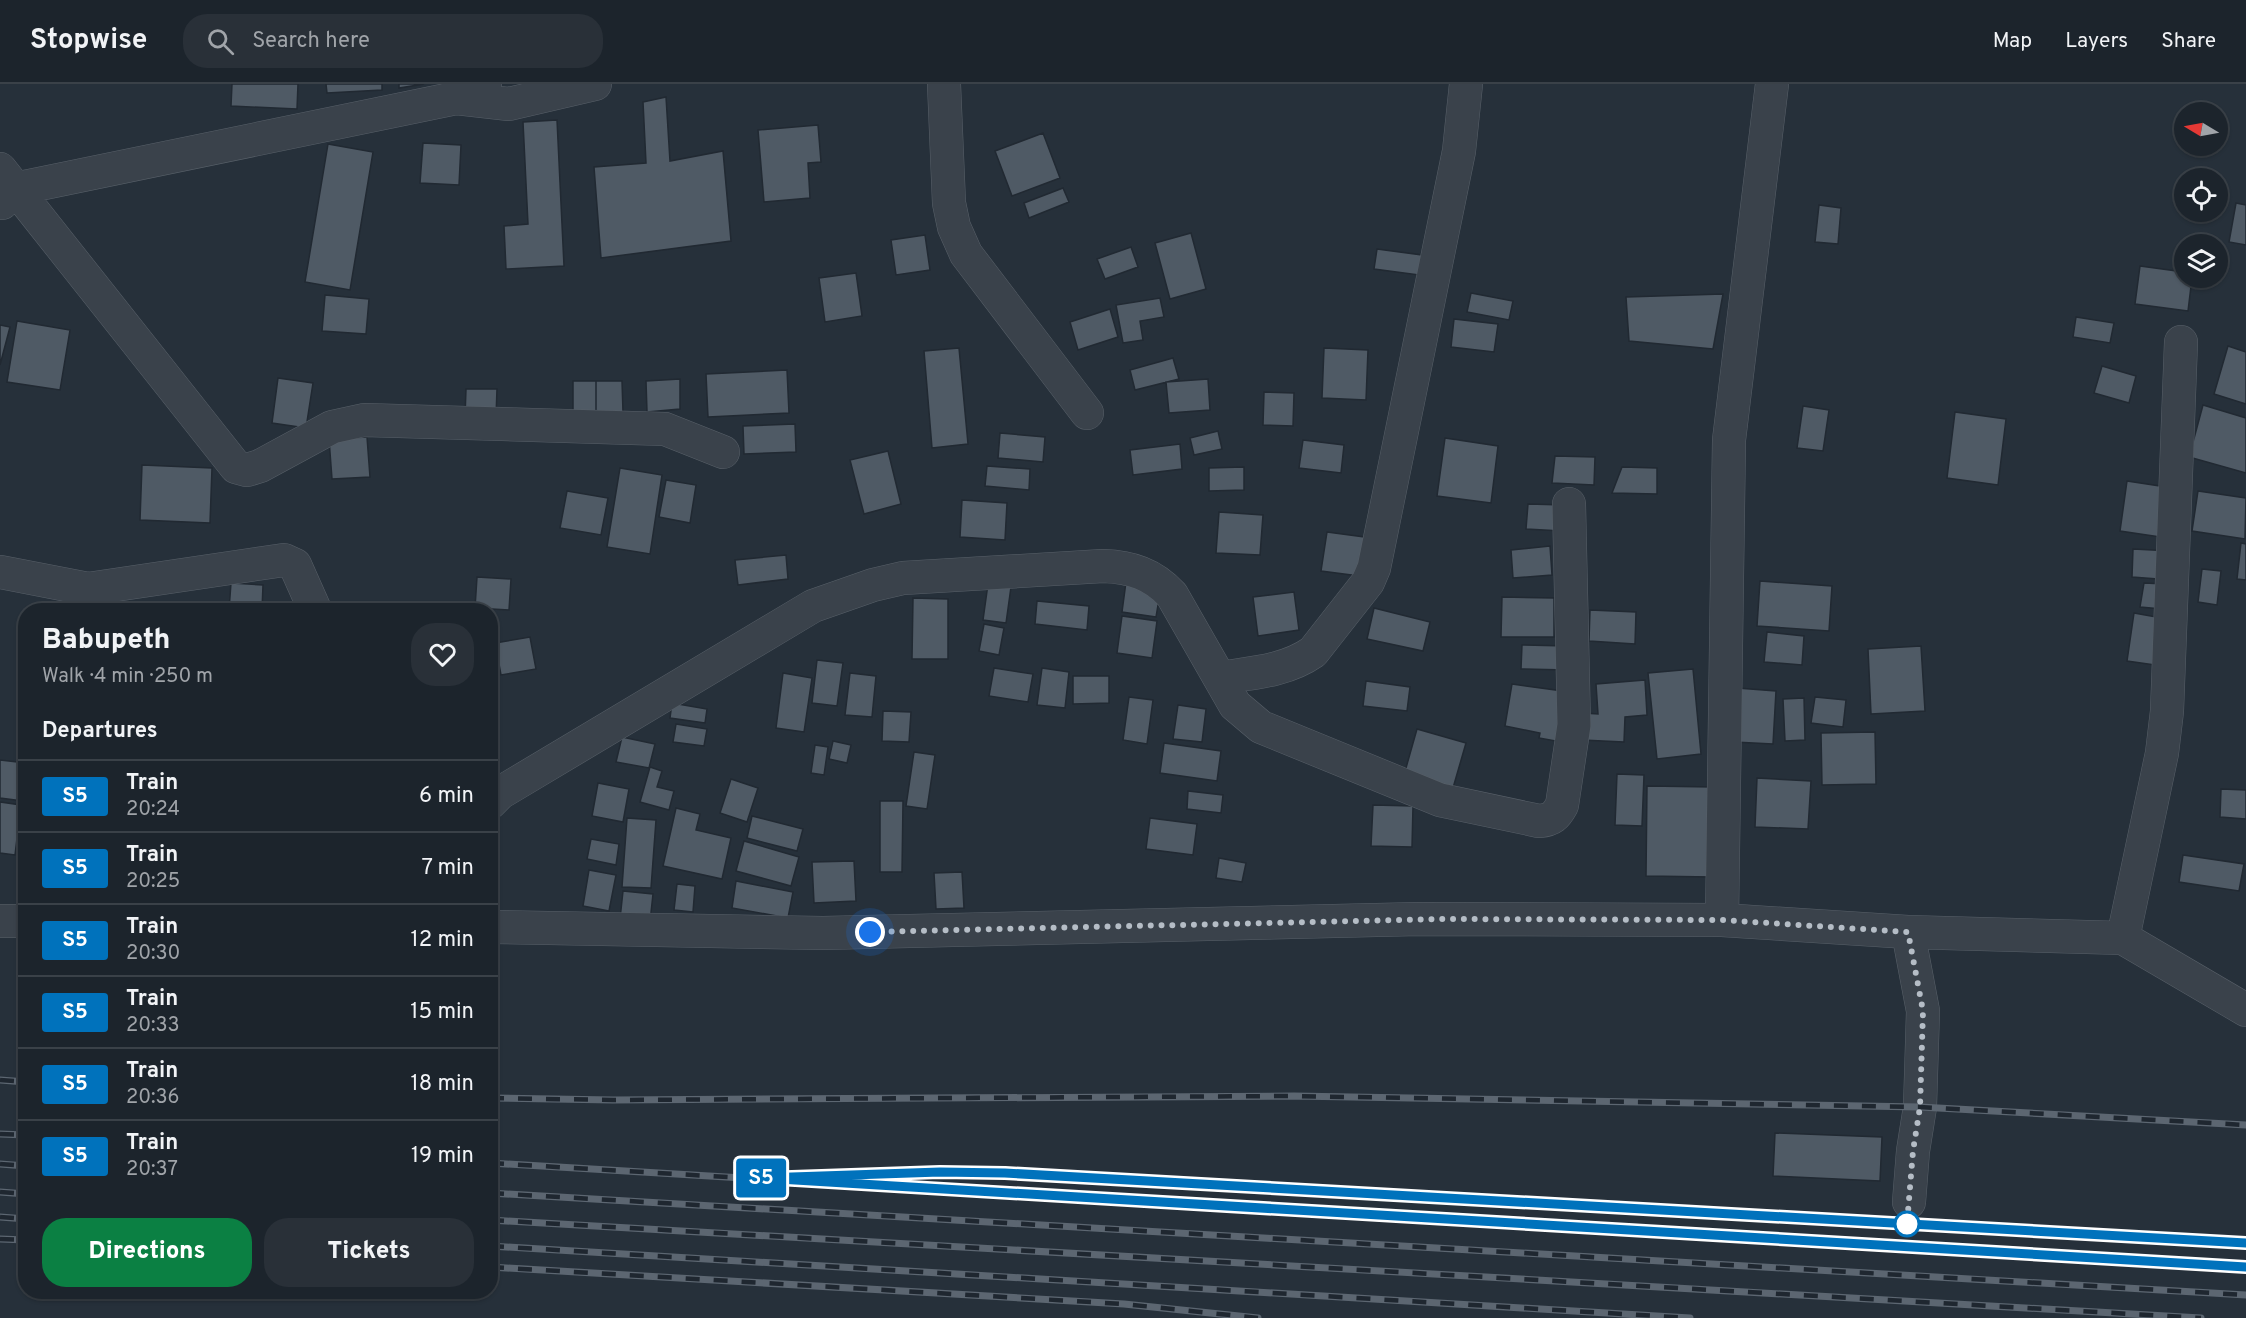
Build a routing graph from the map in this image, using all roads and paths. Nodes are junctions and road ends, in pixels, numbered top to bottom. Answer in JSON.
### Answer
{"nodes":[{"id":1,"x":595,"y":84,"type":"edge"},
{"id":2,"x":944,"y":84,"type":"edge"},
{"id":3,"x":1466,"y":84,"type":"edge"},
{"id":4,"x":1772,"y":84,"type":"edge"},
{"id":5,"x":470,"y":91,"type":"edge"},
{"id":6,"x":5,"y":188,"type":"edge"},
{"id":7,"x":2181,"y":342,"type":"dead end"},
{"id":8,"x":1087,"y":413,"type":"dead end"},
{"id":9,"x":723,"y":452,"type":"dead end"},
{"id":10,"x":1569,"y":504,"type":"dead end"},
{"id":11,"x":0,"y":572,"type":"edge"},
{"id":12,"x":312,"y":603,"type":"edge"},
{"id":13,"x":1220,"y":678,"type":"junction"},
{"id":14,"x":498,"y":795,"type":"edge"},
{"id":15,"x":1722,"y":920,"type":"junction"},
{"id":16,"x":0,"y":921,"type":"edge"},
{"id":17,"x":18,"y":921,"type":"edge"},
{"id":18,"x":498,"y":927,"type":"edge"},
{"id":19,"x":1908,"y":932,"type":"junction"},
{"id":20,"x":2122,"y":938,"type":"junction"},
{"id":21,"x":2246,"y":1010,"type":"edge"},
{"id":22,"x":1909,"y":1202,"type":"dead end"}],
"edges":[{"from":1,"to":5,"type":"street"},
{"from":2,"to":8,"type":"street"},
{"from":3,"to":13,"type":"street"},
{"from":4,"to":15,"type":"street"},
{"from":5,"to":6,"type":"street"},
{"from":6,"to":9,"type":"street"},
{"from":7,"to":20,"type":"street"},
{"from":10,"to":13,"type":"street"},
{"from":11,"to":12,"type":"street"},
{"from":13,"to":14,"type":"street"},
{"from":15,"to":18,"type":"street"},
{"from":15,"to":19,"type":"street"},
{"from":16,"to":17,"type":"street"},
{"from":19,"to":20,"type":"street"},
{"from":19,"to":22,"type":"street"},
{"from":20,"to":21,"type":"street"}]}
